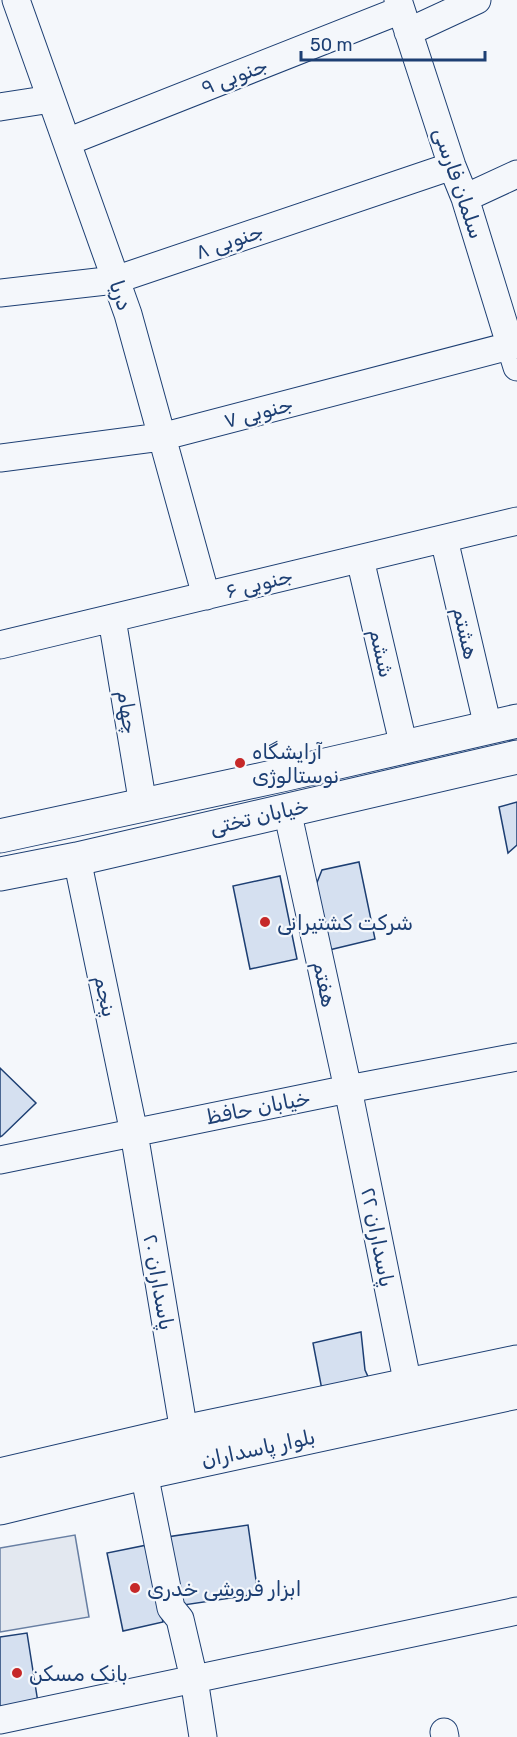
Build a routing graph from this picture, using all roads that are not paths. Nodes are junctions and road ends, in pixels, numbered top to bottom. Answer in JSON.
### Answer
{"nodes":[{"id":1,"x":16,"y":0,"type":"edge"},
{"id":2,"x":477,"y":0,"type":"edge"},
{"id":3,"x":402,"y":14,"type":"edge"},
{"id":4,"x":51,"y":99,"type":"junction"},
{"id":5,"x":0,"y":106,"type":"edge"},
{"id":6,"x":66,"y":142,"type":"junction"},
{"id":7,"x":452,"y":166,"type":"junction"},
{"id":8,"x":517,"y":174,"type":"edge"},
{"id":9,"x":465,"y":198,"type":"junction"},
{"id":10,"x":115,"y":280,"type":"junction"},
{"id":11,"x":0,"y":293,"type":"edge"},
{"id":12,"x":515,"y":353,"type":"edge"},
{"id":13,"x":162,"y":437,"type":"junction"},
{"id":14,"x":0,"y":458,"type":"edge"},
{"id":15,"x":517,"y":521,"type":"edge"},
{"id":16,"x":444,"y":539,"type":"junction"},
{"id":17,"x":360,"y":559,"type":"junction"},
{"id":18,"x":206,"y":596,"type":"junction"},
{"id":19,"x":112,"y":619,"type":"junction"},
{"id":20,"x":0,"y":645,"type":"edge"},
{"id":21,"x":502,"y":724,"type":"edge"},
{"id":22,"x":404,"y":747,"type":"junction"},
{"id":23,"x":517,"y":757,"type":"edge"},
{"id":24,"x":143,"y":805,"type":"junction"},
{"id":25,"x":287,"y":810,"type":"junction"},
{"id":26,"x":0,"y":836,"type":"edge"},
{"id":27,"x":77,"y":859,"type":"junction"},
{"id":28,"x":0,"y":874,"type":"edge"},
{"id":29,"x":517,"y":1057,"type":"edge"},
{"id":30,"x":348,"y":1089,"type":"junction"},
{"id":31,"x":134,"y":1132,"type":"junction"},
{"id":32,"x":0,"y":1160,"type":"edge"},
{"id":33,"x":517,"y":1362,"type":"edge"},
{"id":34,"x":408,"y":1385,"type":"junction"},
{"id":35,"x":517,"y":1392,"type":"edge"},
{"id":36,"x":320,"y":1419,"type":"junction"},
{"id":37,"x":184,"y":1432,"type":"junction"},
{"id":38,"x":144,"y":1473,"type":"junction"},
{"id":39,"x":0,"y":1475,"type":"edge"},
{"id":40,"x":0,"y":1508,"type":"edge"},
{"id":41,"x":517,"y":1611,"type":"edge"},
{"id":42,"x":194,"y":1679,"type":"junction"},
{"id":43,"x":0,"y":1720,"type":"edge"},
{"id":44,"x":203,"y":1737,"type":"edge"}],
"edges":[{"from":1,"to":4,"type":"street","name":"دریا"},
{"from":2,"to":3,"type":"street","name":"۹ جنوبی"},
{"from":3,"to":6,"type":"street","name":"۹ جنوبی"},
{"from":3,"to":7,"type":"street","name":"سلمان فارسی"},
{"from":4,"to":5,"type":"street"},
{"from":4,"to":6,"type":"street","name":"دریا"},
{"from":6,"to":10,"type":"street","name":"دریا"},
{"from":7,"to":9,"type":"street","name":"سلمان فارسی"},
{"from":7,"to":10,"type":"street","name":"۸ جنوبی"},
{"from":8,"to":9,"type":"street"},
{"from":9,"to":12,"type":"street","name":"سلمان فارسی"},
{"from":10,"to":11,"type":"street","name":"۸ جنوبی"},
{"from":10,"to":13,"type":"street","name":"دریا"},
{"from":12,"to":13,"type":"street","name":"۷ جنوبی"},
{"from":13,"to":14,"type":"street","name":"۷ جنوبی"},
{"from":13,"to":18,"type":"street","name":"دریا"},
{"from":15,"to":16,"type":"street","name":"۶ جنوبی"},
{"from":16,"to":17,"type":"street","name":"۶ جنوبی"},
{"from":16,"to":21,"type":"street","name":"هشتم"},
{"from":17,"to":18,"type":"street","name":"۶ جنوبی"},
{"from":17,"to":22,"type":"street","name":"ششم"},
{"from":18,"to":19,"type":"street","name":"۶ جنوبی"},
{"from":19,"to":20,"type":"street","name":"۶ جنوبی"},
{"from":19,"to":24,"type":"street","name":"چهام"},
{"from":21,"to":22,"type":"main road","name":"خیابان تختی"},
{"from":22,"to":24,"type":"main road","name":"خیابان تختی"},
{"from":23,"to":25,"type":"main road","name":"خیابان تختی"},
{"from":24,"to":26,"type":"main road","name":"خیابان تختی"},
{"from":25,"to":27,"type":"main road","name":"خیابان تختی"},
{"from":25,"to":30,"type":"street","name":"هفتم"},
{"from":27,"to":28,"type":"main road","name":"خیابان تختی"},
{"from":27,"to":31,"type":"street","name":"پنجم"},
{"from":29,"to":30,"type":"street","name":"خیابان حافظ"},
{"from":30,"to":31,"type":"street","name":"خیابان حافظ"},
{"from":30,"to":34,"type":"street","name":"پاسداران ۲۲"},
{"from":31,"to":32,"type":"street","name":"خیابان حافظ"},
{"from":31,"to":37,"type":"street","name":"پاسداران ۲۰"},
{"from":33,"to":34,"type":"main road","name":"بلوار پاسداران"},
{"from":34,"to":36,"type":"main road","name":"بلوار پاسداران"},
{"from":35,"to":36,"type":"main road","name":"بلوار پاسداران"},
{"from":36,"to":37,"type":"main road","name":"بلوار پاسداران"},
{"from":36,"to":38,"type":"main road","name":"بلوار پاسداران"},
{"from":37,"to":39,"type":"main road","name":"بلوار پاسداران"},
{"from":38,"to":40,"type":"main road","name":"بلوار پاسداران"},
{"from":38,"to":42,"type":"street"},
{"from":41,"to":42,"type":"street"},
{"from":42,"to":43,"type":"street"},
{"from":42,"to":44,"type":"street"}]}
